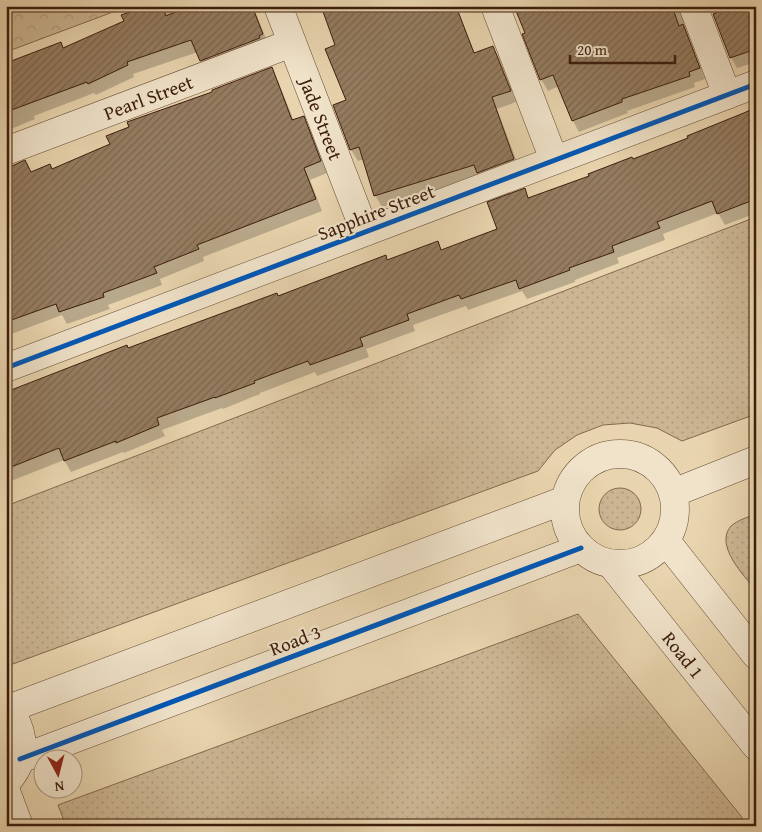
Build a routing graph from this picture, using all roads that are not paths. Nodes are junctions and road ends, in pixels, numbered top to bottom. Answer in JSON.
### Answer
{"nodes":[{"id":1,"x":278,"y":6,"type":"edge"},
{"id":2,"x":496,"y":6,"type":"edge"},
{"id":3,"x":693,"y":6,"type":"edge"},
{"id":4,"x":292,"y":43,"type":"junction"},
{"id":5,"x":756,"y":84,"type":"edge"},
{"id":6,"x":727,"y":95,"type":"junction"},
{"id":7,"x":6,"y":151,"type":"edge"},
{"id":8,"x":554,"y":160,"type":"junction"},
{"id":9,"x":365,"y":232,"type":"junction"},
{"id":10,"x":6,"y":368,"type":"edge"},
{"id":11,"x":756,"y":460,"type":"edge"},
{"id":12,"x":673,"y":493,"type":"junction"},
{"id":13,"x":565,"y":500,"type":"junction"},
{"id":14,"x":666,"y":541,"type":"junction"},
{"id":15,"x":581,"y":548,"type":"junction"},
{"id":16,"x":611,"y":564,"type":"junction"},
{"id":17,"x":756,"y":655,"type":"edge"},
{"id":18,"x":7,"y":708,"type":"edge"},
{"id":19,"x":756,"y":746,"type":"edge"},
{"id":20,"x":20,"y":759,"type":"junction"},
{"id":21,"x":6,"y":783,"type":"edge"},
{"id":22,"x":6,"y":791,"type":"edge"},
{"id":23,"x":19,"y":826,"type":"edge"}],
"edges":[{"from":1,"to":4,"type":"street","name":"Jade Street"},
{"from":2,"to":8,"type":"street"},
{"from":3,"to":6,"type":"street"},
{"from":4,"to":7,"type":"street","name":"Pearl Street"},
{"from":4,"to":9,"type":"street","name":"Jade Street"},
{"from":5,"to":6,"type":"street","name":"Sapphire Street"},
{"from":6,"to":8,"type":"street","name":"Sapphire Street"},
{"from":8,"to":9,"type":"street","name":"Sapphire Street"},
{"from":9,"to":10,"type":"street","name":"Sapphire Street"},
{"from":11,"to":12,"type":"street"},
{"from":12,"to":13,"type":"street"},
{"from":12,"to":14,"type":"street"},
{"from":13,"to":15,"type":"street"},
{"from":13,"to":18,"type":"street","name":"Road 3"},
{"from":14,"to":16,"type":"street"},
{"from":14,"to":17,"type":"street"},
{"from":15,"to":16,"type":"street"},
{"from":15,"to":20,"type":"street","name":"Road 3"},
{"from":16,"to":19,"type":"street","name":"Road 1"},
{"from":18,"to":20,"type":"street"},
{"from":20,"to":21,"type":"street"},
{"from":22,"to":23,"type":"street"}]}
